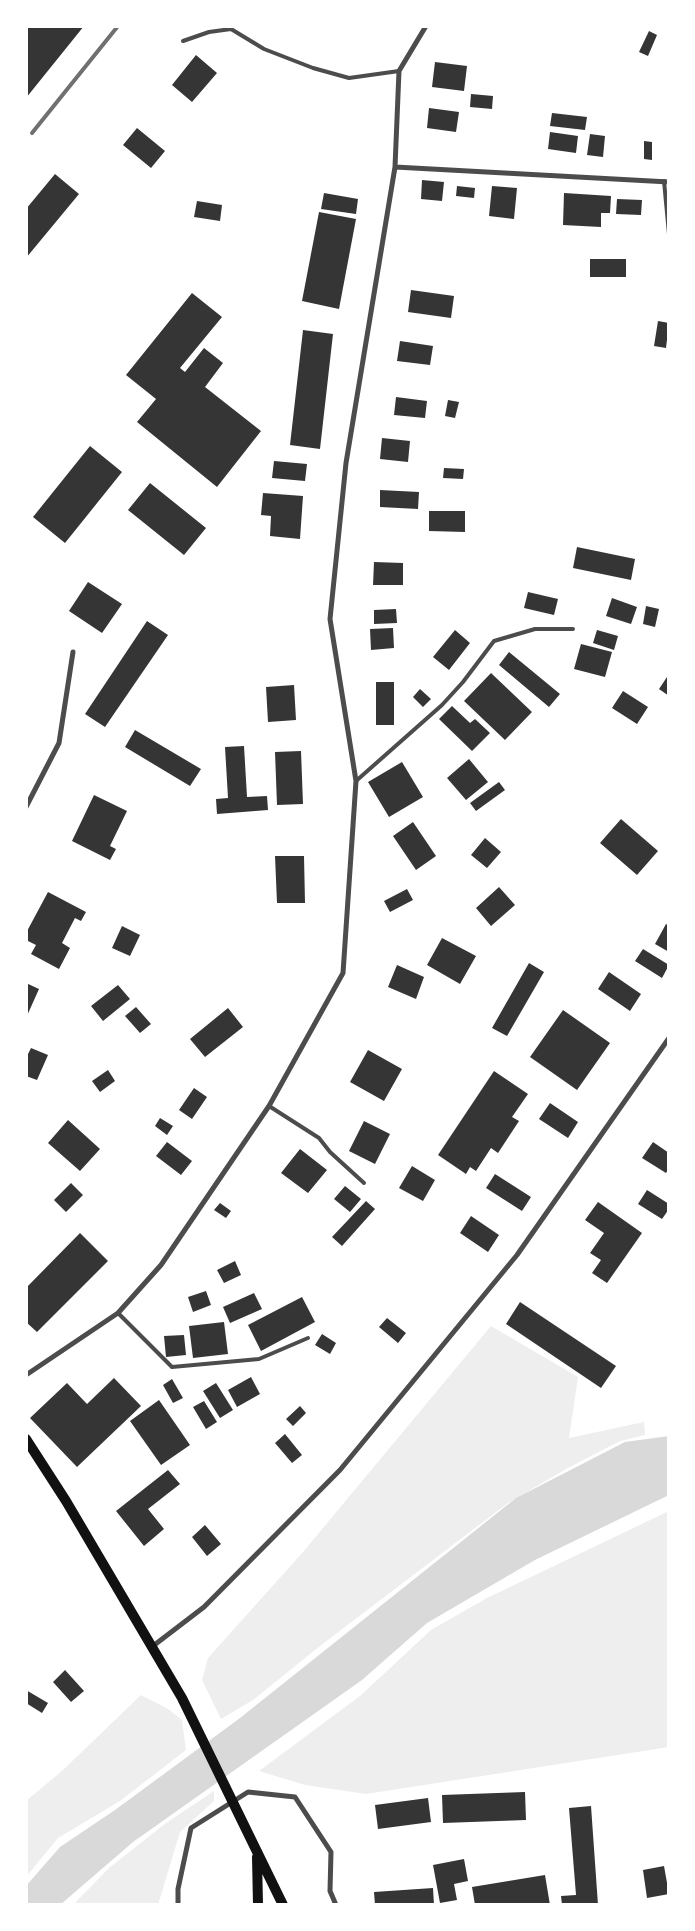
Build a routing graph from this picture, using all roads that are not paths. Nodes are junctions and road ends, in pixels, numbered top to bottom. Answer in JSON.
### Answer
{"nodes":[{"id":1,"x":426,"y":26,"type":"edge"},
{"id":2,"x":184,"y":41,"type":"dead end"},
{"id":3,"x":399,"y":71,"type":"junction"},
{"id":4,"x":395,"y":167,"type":"junction"},
{"id":5,"x":666,"y":182,"type":"edge"},
{"id":6,"x":669,"y":234,"type":"edge"},
{"id":7,"x":574,"y":629,"type":"dead end"},
{"id":8,"x":73,"y":652,"type":"dead end"},
{"id":9,"x":356,"y":782,"type":"junction"},
{"id":10,"x":26,"y":807,"type":"edge"},
{"id":11,"x":669,"y":1038,"type":"edge"},
{"id":12,"x":269,"y":1106,"type":"junction"},
{"id":13,"x":364,"y":1183,"type":"dead end"},
{"id":14,"x":118,"y":1313,"type":"junction"},
{"id":15,"x":308,"y":1338,"type":"dead end"},
{"id":16,"x":26,"y":1375,"type":"edge"},
{"id":17,"x":26,"y":1439,"type":"edge"},
{"id":18,"x":153,"y":1646,"type":"junction"},
{"id":19,"x":257,"y":1854,"type":"junction"},
{"id":20,"x":178,"y":1905,"type":"edge"},
{"id":21,"x":258,"y":1905,"type":"edge"},
{"id":22,"x":283,"y":1905,"type":"edge"},
{"id":23,"x":336,"y":1905,"type":"edge"}],
"edges":[{"from":1,"to":3,"type":"street"},
{"from":2,"to":3,"type":"lane"},
{"from":3,"to":4,"type":"street"},
{"from":4,"to":5,"type":"street"},
{"from":4,"to":9,"type":"street"},
{"from":5,"to":6,"type":"lane"},
{"from":7,"to":9,"type":"lane"},
{"from":8,"to":10,"type":"street"},
{"from":9,"to":12,"type":"street"},
{"from":11,"to":18,"type":"street"},
{"from":12,"to":13,"type":"lane"},
{"from":12,"to":14,"type":"street"},
{"from":14,"to":15,"type":"lane"},
{"from":14,"to":16,"type":"street"},
{"from":17,"to":18,"type":"main road"},
{"from":18,"to":19,"type":"main road"},
{"from":19,"to":21,"type":"main road"},
{"from":19,"to":22,"type":"main road"},
{"from":20,"to":23,"type":"street"}]}
